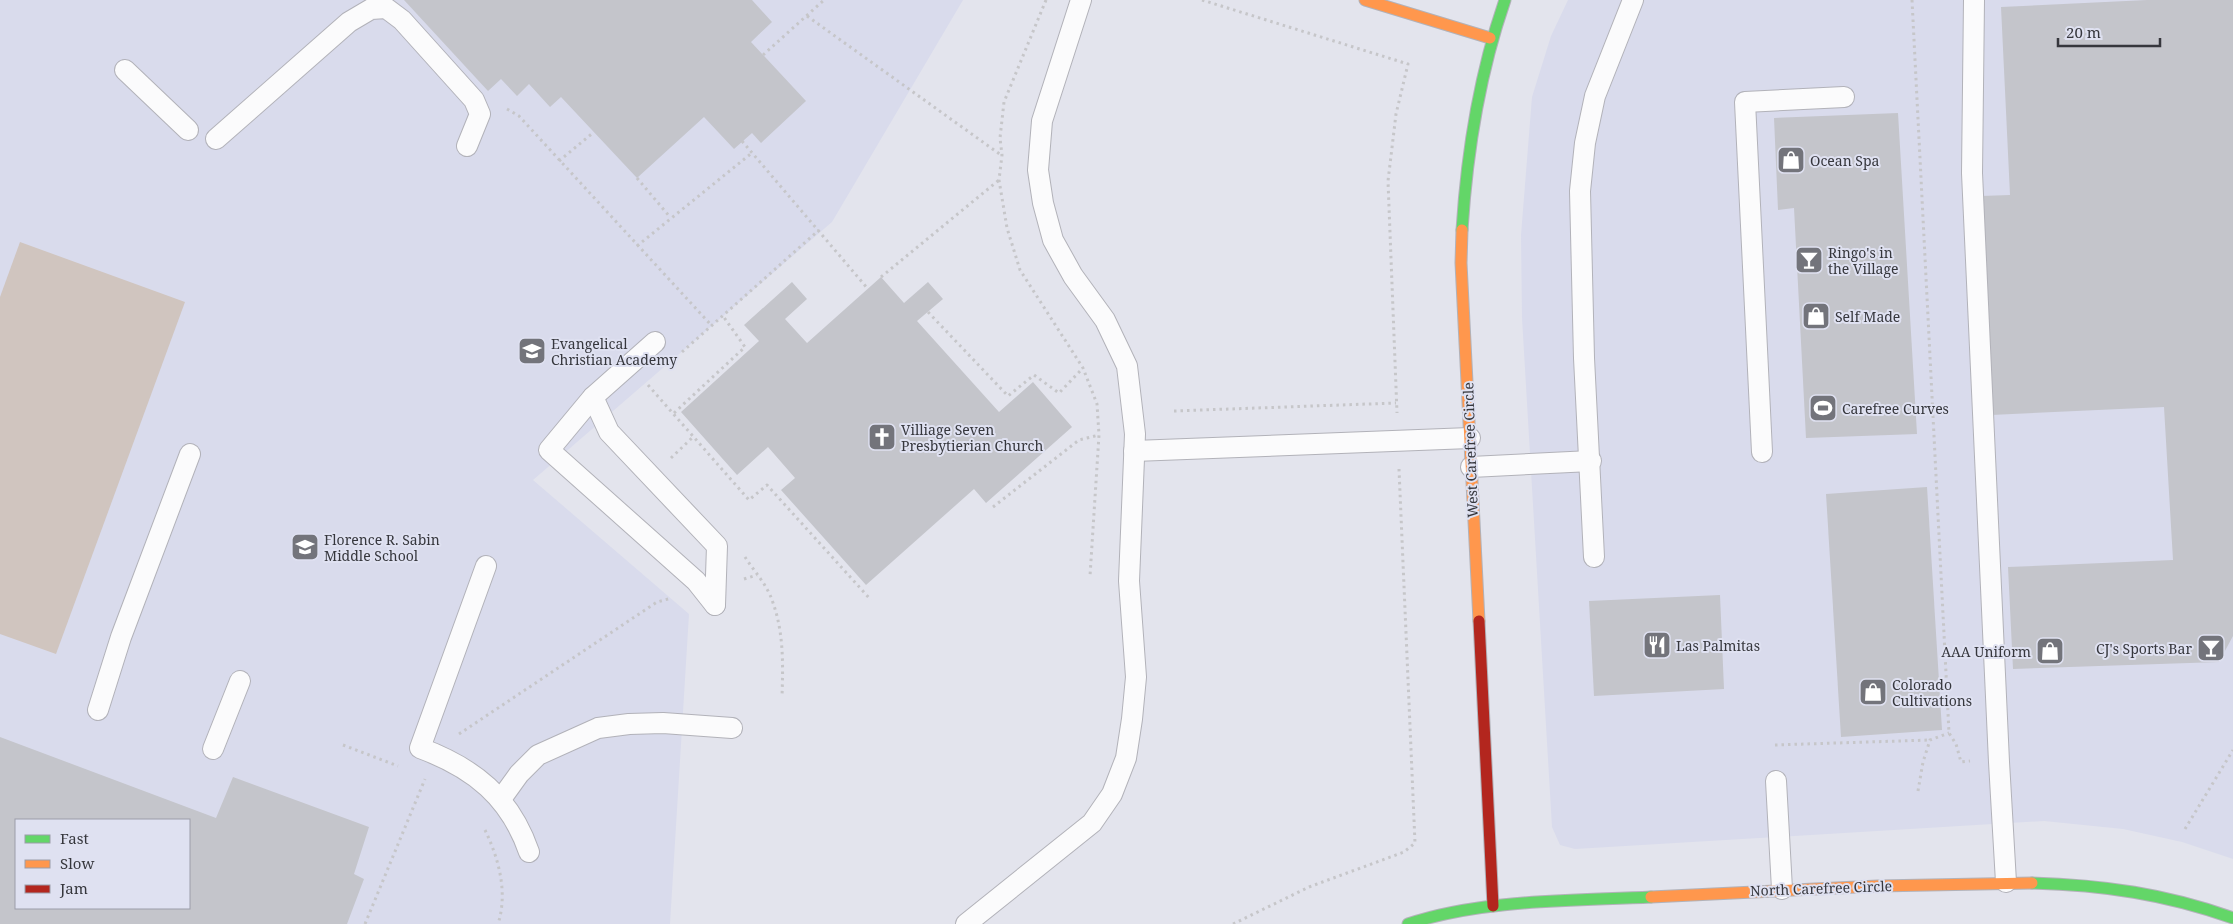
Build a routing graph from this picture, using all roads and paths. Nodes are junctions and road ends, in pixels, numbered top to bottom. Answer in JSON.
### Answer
{"nodes":[{"id":1,"x":824,"y":0,"type":"edge"},
{"id":2,"x":1081,"y":0,"type":"edge"},
{"id":3,"x":1202,"y":0,"type":"edge"},
{"id":4,"x":1364,"y":0,"type":"edge"},
{"id":5,"x":1505,"y":0,"type":"edge"},
{"id":6,"x":1633,"y":0,"type":"edge"},
{"id":7,"x":1912,"y":0,"type":"edge"},
{"id":8,"x":1974,"y":0,"type":"edge"},
{"id":9,"x":807,"y":16,"type":"junction"},
{"id":10,"x":1490,"y":38,"type":"junction"},
{"id":11,"x":763,"y":55,"type":"dead end"},
{"id":12,"x":125,"y":70,"type":"dead end"},
{"id":13,"x":1844,"y":97,"type":"dead end"},
{"id":14,"x":519,"y":116,"type":"dead end"},
{"id":15,"x":188,"y":130,"type":"dead end"},
{"id":16,"x":594,"y":132,"type":"dead end"},
{"id":17,"x":216,"y":139,"type":"dead end"},
{"id":18,"x":742,"y":141,"type":"dead end"},
{"id":19,"x":467,"y":146,"type":"dead end"},
{"id":20,"x":753,"y":152,"type":"junction"},
{"id":21,"x":1002,"y":155,"type":"dead end"},
{"id":22,"x":559,"y":161,"type":"junction"},
{"id":23,"x":637,"y":178,"type":"dead end"},
{"id":24,"x":998,"y":180,"type":"dead end"},
{"id":25,"x":670,"y":217,"type":"junction"},
{"id":26,"x":819,"y":230,"type":"junction"},
{"id":27,"x":637,"y":246,"type":"junction"},
{"id":28,"x":881,"y":277,"type":"dead end"},
{"id":29,"x":868,"y":289,"type":"dead end"},
{"id":30,"x":928,"y":312,"type":"dead end"},
{"id":31,"x":723,"y":316,"type":"junction"},
{"id":32,"x":712,"y":326,"type":"junction"},
{"id":33,"x":655,"y":342,"type":"dead end"},
{"id":34,"x":676,"y":358,"type":"dead end"},
{"id":35,"x":1083,"y":368,"type":"dead end"},
{"id":36,"x":640,"y":389,"type":"dead end"},
{"id":37,"x":593,"y":397,"type":"junction"},
{"id":38,"x":1396,"y":403,"type":"junction"},
{"id":39,"x":1174,"y":411,"type":"dead end"},
{"id":40,"x":674,"y":414,"type":"junction"},
{"id":41,"x":1099,"y":435,"type":"dead end"},
{"id":42,"x":694,"y":436,"type":"junction"},
{"id":43,"x":1470,"y":438,"type":"junction"},
{"id":44,"x":1398,"y":441,"type":"junction"},
{"id":45,"x":1134,"y":451,"type":"junction"},
{"id":46,"x":1762,"y":452,"type":"dead end"},
{"id":47,"x":190,"y":454,"type":"dead end"},
{"id":48,"x":668,"y":461,"type":"dead end"},
{"id":49,"x":1591,"y":461,"type":"junction"},
{"id":50,"x":1471,"y":466,"type":"junction"},
{"id":51,"x":994,"y":507,"type":"dead end"},
{"id":52,"x":740,"y":550,"type":"dead end"},
{"id":53,"x":1594,"y":556,"type":"dead end"},
{"id":54,"x":486,"y":566,"type":"dead end"},
{"id":55,"x":709,"y":597,"type":"junction"},
{"id":56,"x":871,"y":600,"type":"dead end"},
{"id":57,"x":240,"y":682,"type":"dead end"},
{"id":58,"x":782,"y":697,"type":"dead end"},
{"id":59,"x":98,"y":710,"type":"dead end"},
{"id":60,"x":732,"y":728,"type":"dead end"},
{"id":61,"x":1949,"y":733,"type":"junction"},
{"id":62,"x":458,"y":735,"type":"dead end"},
{"id":63,"x":1930,"y":740,"type":"junction"},
{"id":64,"x":343,"y":745,"type":"dead end"},
{"id":65,"x":1775,"y":745,"type":"dead end"},
{"id":66,"x":213,"y":749,"type":"dead end"},
{"id":67,"x":2233,"y":750,"type":"edge"},
{"id":68,"x":1961,"y":762,"type":"dead end"},
{"id":69,"x":408,"y":769,"type":"dead end"},
{"id":70,"x":433,"y":781,"type":"dead end"},
{"id":71,"x":1776,"y":782,"type":"dead end"},
{"id":72,"x":1918,"y":791,"type":"dead end"},
{"id":73,"x":501,"y":800,"type":"junction"},
{"id":74,"x":484,"y":828,"type":"dead end"},
{"id":75,"x":2185,"y":829,"type":"dead end"},
{"id":76,"x":529,"y":852,"type":"dead end"},
{"id":77,"x":2006,"y":882,"type":"junction"},
{"id":78,"x":1782,"y":889,"type":"junction"},
{"id":79,"x":1493,"y":906,"type":"junction"},
{"id":80,"x":2233,"y":918,"type":"edge"},
{"id":81,"x":365,"y":924,"type":"edge"},
{"id":82,"x":498,"y":924,"type":"edge"},
{"id":83,"x":966,"y":924,"type":"edge"},
{"id":84,"x":1233,"y":924,"type":"edge"},
{"id":85,"x":1408,"y":924,"type":"edge"}],
"edges":[{"from":1,"to":9,"type":"path"},
{"from":2,"to":45,"type":"lane"},
{"from":3,"to":38,"type":"path"},
{"from":4,"to":10,"type":"main road"},
{"from":5,"to":10,"type":"main road","name":"West Carefree Circle"},
{"from":6,"to":49,"type":"lane"},
{"from":7,"to":61,"type":"path"},
{"from":8,"to":77,"type":"lane"},
{"from":9,"to":11,"type":"path"},
{"from":9,"to":21,"type":"path"},
{"from":10,"to":43,"type":"main road","name":"West Carefree Circle"},
{"from":12,"to":15,"type":"lane"},
{"from":13,"to":46,"type":"lane"},
{"from":14,"to":22,"type":"path"},
{"from":16,"to":22,"type":"path"},
{"from":17,"to":19,"type":"lane"},
{"from":18,"to":20,"type":"path"},
{"from":20,"to":25,"type":"path"},
{"from":20,"to":26,"type":"path"},
{"from":22,"to":27,"type":"path"},
{"from":23,"to":25,"type":"path"},
{"from":24,"to":28,"type":"path"},
{"from":25,"to":27,"type":"path"},
{"from":26,"to":29,"type":"path"},
{"from":26,"to":31,"type":"path"},
{"from":27,"to":32,"type":"path"},
{"from":30,"to":35,"type":"path"},
{"from":31,"to":32,"type":"path"},
{"from":31,"to":40,"type":"path"},
{"from":32,"to":34,"type":"path"},
{"from":33,"to":37,"type":"lane"},
{"from":36,"to":40,"type":"path"},
{"from":37,"to":55,"type":"lane"},
{"from":37,"to":55,"type":"lane"},
{"from":38,"to":39,"type":"path"},
{"from":38,"to":44,"type":"path"},
{"from":40,"to":42,"type":"path"},
{"from":41,"to":51,"type":"path"},
{"from":42,"to":48,"type":"path"},
{"from":42,"to":56,"type":"path"},
{"from":43,"to":44,"type":"lane"},
{"from":43,"to":50,"type":"main road","name":"West Carefree Circle"},
{"from":44,"to":45,"type":"lane"},
{"from":44,"to":84,"type":"path"},
{"from":45,"to":83,"type":"lane"},
{"from":47,"to":59,"type":"lane"},
{"from":49,"to":50,"type":"lane"},
{"from":49,"to":53,"type":"lane"},
{"from":50,"to":79,"type":"main road","name":"West Carefree Circle"},
{"from":52,"to":58,"type":"path"},
{"from":54,"to":73,"type":"lane"},
{"from":55,"to":62,"type":"path"},
{"from":57,"to":66,"type":"lane"},
{"from":60,"to":73,"type":"lane"},
{"from":61,"to":63,"type":"path"},
{"from":61,"to":68,"type":"path"},
{"from":63,"to":65,"type":"path"},
{"from":63,"to":72,"type":"path"},
{"from":64,"to":69,"type":"path"},
{"from":67,"to":75,"type":"path"},
{"from":70,"to":81,"type":"path"},
{"from":71,"to":78,"type":"lane"},
{"from":73,"to":76,"type":"lane"},
{"from":74,"to":82,"type":"path"},
{"from":77,"to":78,"type":"main road","name":"North Carefree Circle"},
{"from":77,"to":80,"type":"main road","name":"North Carefree Circle"},
{"from":78,"to":79,"type":"main road","name":"North Carefree Circle"},
{"from":79,"to":85,"type":"main road","name":"North Carefree Circle"}]}
